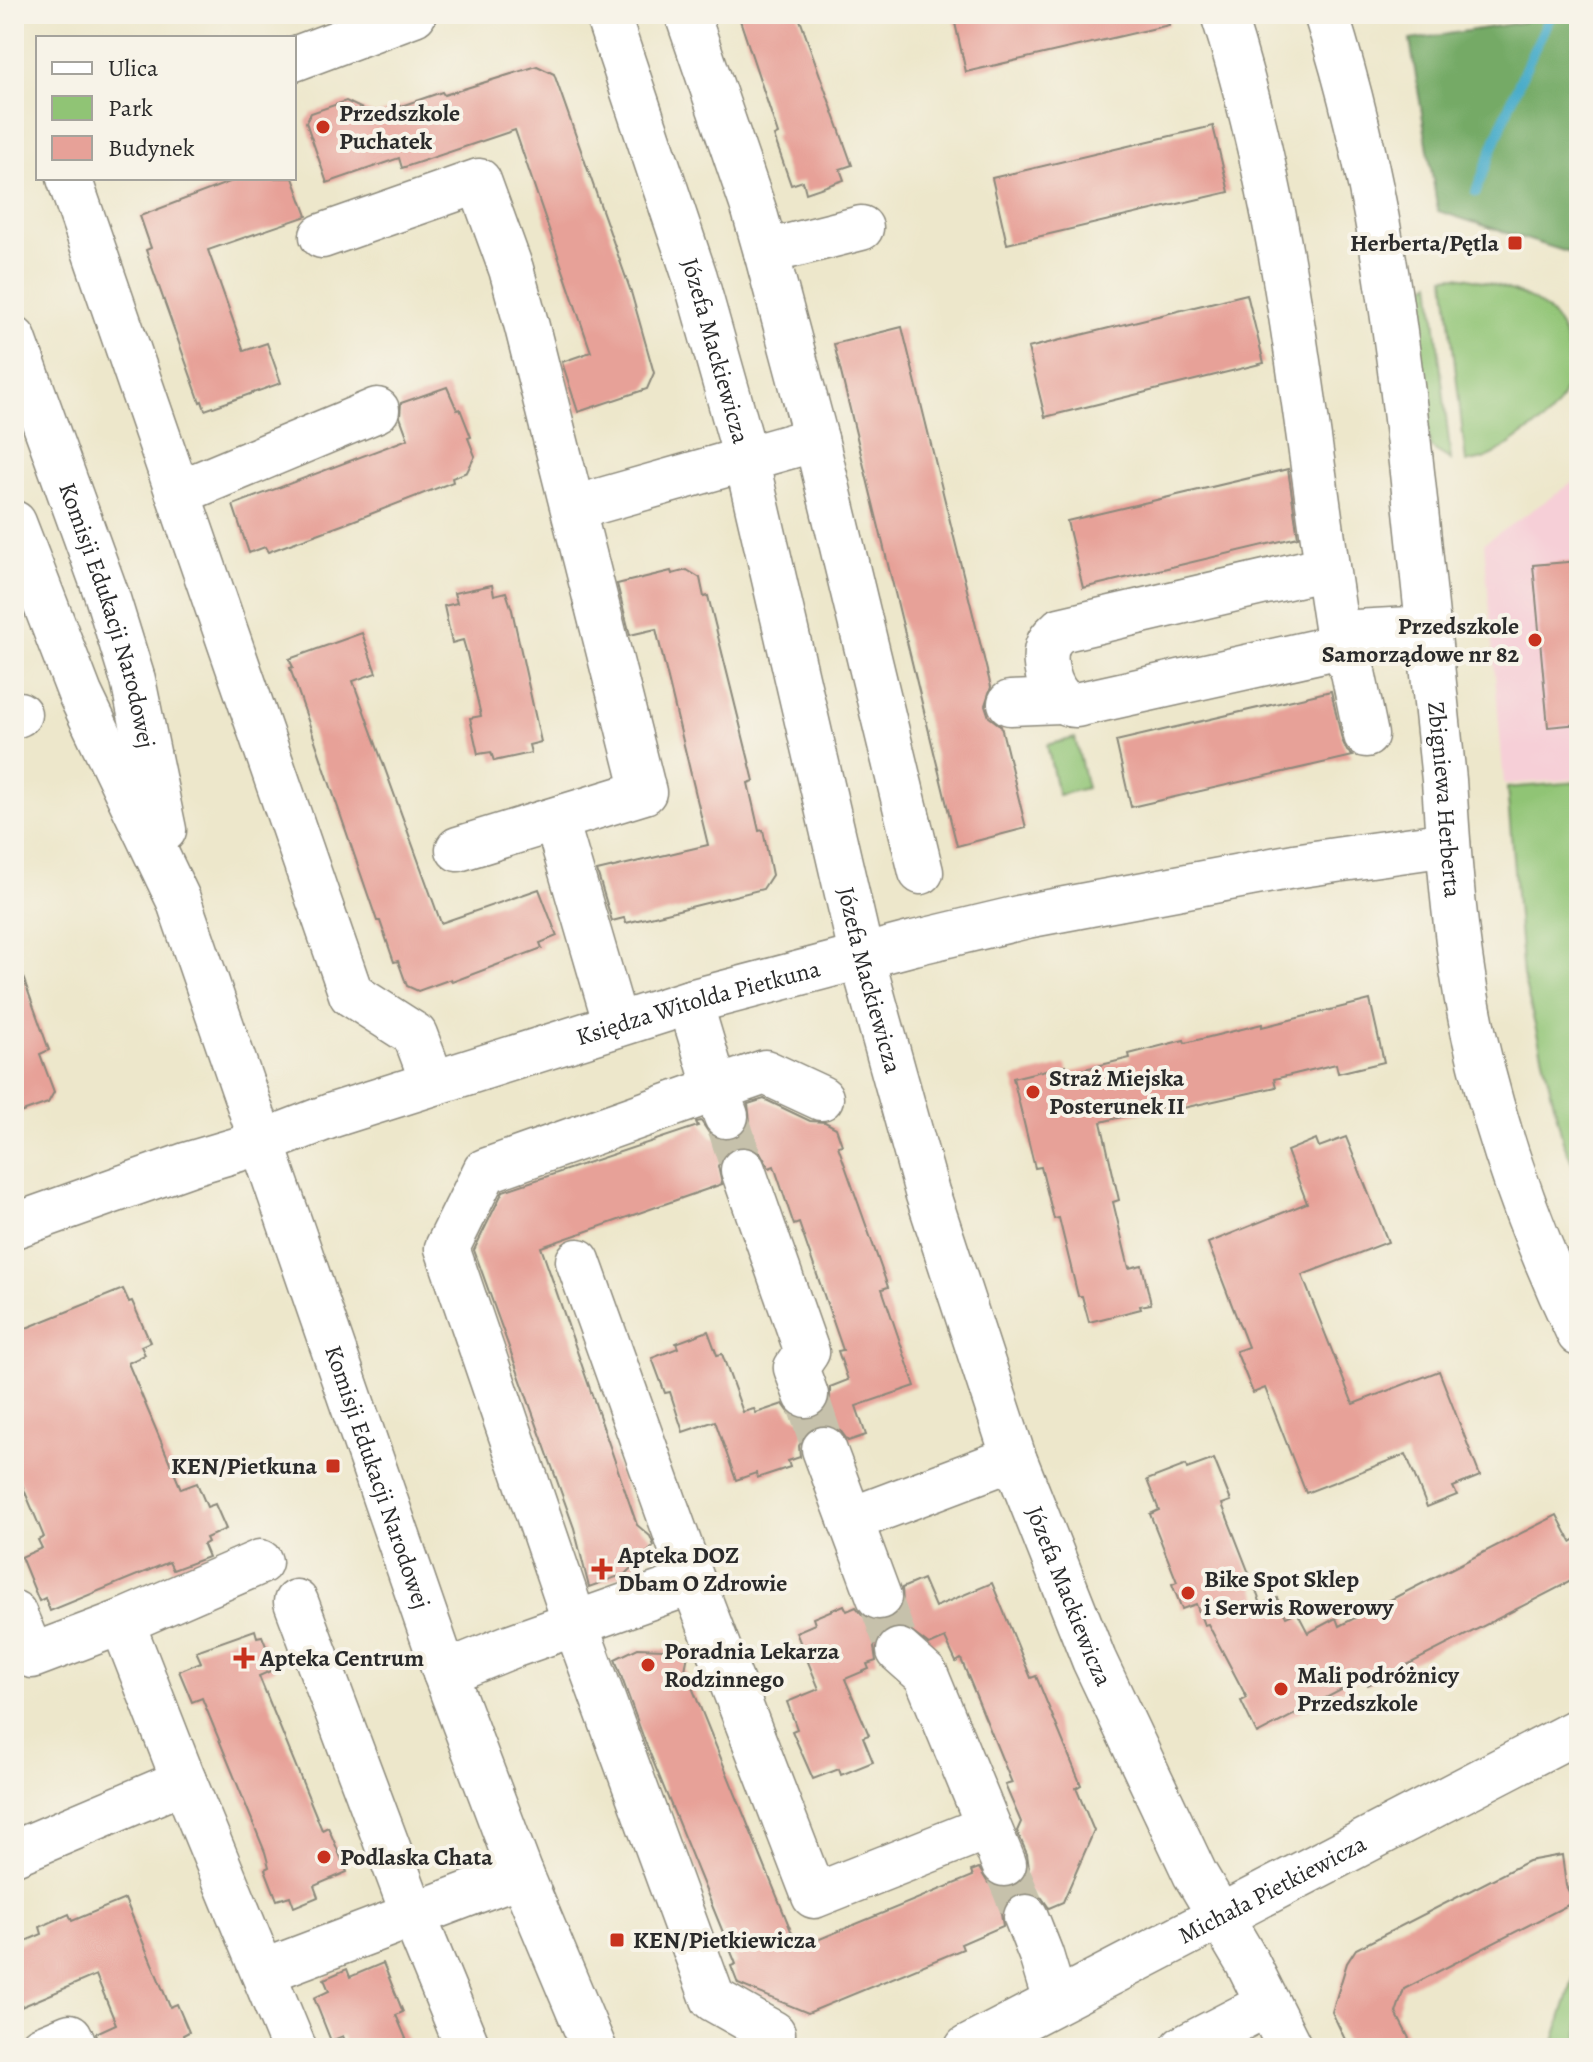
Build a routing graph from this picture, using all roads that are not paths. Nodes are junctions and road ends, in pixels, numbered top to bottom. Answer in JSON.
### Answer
{"nodes":[{"id":1,"x":414,"y":14,"type":"edge"},
{"id":2,"x":607,"y":14,"type":"edge"},
{"id":3,"x":687,"y":14,"type":"edge"},
{"id":4,"x":1223,"y":14,"type":"edge"},
{"id":5,"x":1326,"y":14,"type":"edge"},
{"id":6,"x":296,"y":58,"type":"edge"},
{"id":7,"x":70,"y":180,"type":"edge"},
{"id":8,"x":861,"y":228,"type":"dead end"},
{"id":9,"x":322,"y":236,"type":"dead end"},
{"id":10,"x":766,"y":252,"type":"junction"},
{"id":11,"x":14,"y":339,"type":"edge"},
{"id":12,"x":377,"y":410,"type":"dead end"},
{"id":13,"x":816,"y":439,"type":"junction"},
{"id":14,"x":746,"y":458,"type":"junction"},
{"id":15,"x":178,"y":493,"type":"junction"},
{"id":16,"x":574,"y":508,"type":"junction"},
{"id":17,"x":14,"y":523,"type":"edge"},
{"id":18,"x":1326,"y":568,"type":"junction"},
{"id":19,"x":1429,"y":628,"type":"junction"},
{"id":20,"x":1339,"y":639,"type":"junction"},
{"id":21,"x":1060,"y":701,"type":"junction"},
{"id":22,"x":1010,"y":703,"type":"dead end"},
{"id":23,"x":1366,"y":735,"type":"dead end"},
{"id":24,"x":556,"y":820,"type":"junction"},
{"id":25,"x":1448,"y":844,"type":"junction"},
{"id":26,"x":458,"y":849,"type":"dead end"},
{"id":27,"x":921,"y":872,"type":"dead end"},
{"id":28,"x":178,"y":899,"type":"junction"},
{"id":29,"x":862,"y":958,"type":"junction"},
{"id":30,"x":690,"y":1002,"type":"junction"},
{"id":31,"x":616,"y":1025,"type":"junction"},
{"id":32,"x":433,"y":1083,"type":"junction"},
{"id":33,"x":821,"y":1098,"type":"dead end"},
{"id":34,"x":721,"y":1103,"type":"junction"},
{"id":35,"x":263,"y":1142,"type":"junction"},
{"id":36,"x":743,"y":1170,"type":"tunnel mouth"},
{"id":37,"x":14,"y":1226,"type":"edge"},
{"id":38,"x":578,"y":1261,"type":"dead end"},
{"id":39,"x":1579,"y":1334,"type":"edge"},
{"id":40,"x":806,"y":1395,"type":"tunnel mouth"},
{"id":41,"x":824,"y":1449,"type":"tunnel mouth"},
{"id":42,"x":1014,"y":1458,"type":"junction"},
{"id":43,"x":850,"y":1520,"type":"junction"},
{"id":44,"x":260,"y":1562,"type":"dead end"},
{"id":45,"x":693,"y":1582,"type":"junction"},
{"id":46,"x":879,"y":1597,"type":"tunnel mouth"},
{"id":47,"x":296,"y":1602,"type":"dead end"},
{"id":48,"x":14,"y":1613,"type":"edge"},
{"id":49,"x":122,"y":1622,"type":"junction"},
{"id":50,"x":575,"y":1623,"type":"junction"},
{"id":51,"x":899,"y":1651,"type":"tunnel mouth"},
{"id":52,"x":445,"y":1673,"type":"junction"},
{"id":53,"x":1579,"y":1730,"type":"edge"},
{"id":54,"x":184,"y":1781,"type":"junction"},
{"id":55,"x":14,"y":1853,"type":"edge"},
{"id":56,"x":521,"y":1874,"type":"junction"},
{"id":57,"x":413,"y":1914,"type":"junction"},
{"id":58,"x":1026,"y":1917,"type":"tunnel mouth"},
{"id":59,"x":1219,"y":1917,"type":"junction"},
{"id":60,"x":263,"y":1972,"type":"junction"},
{"id":61,"x":1055,"y":2001,"type":"junction"},
{"id":62,"x":1268,"y":2004,"type":"junction"},
{"id":63,"x":773,"y":2033,"type":"dead end"},
{"id":64,"x":41,"y":2048,"type":"edge"},
{"id":65,"x":75,"y":2048,"type":"edge"},
{"id":66,"x":294,"y":2048,"type":"edge"},
{"id":67,"x":468,"y":2048,"type":"edge"},
{"id":68,"x":594,"y":2048,"type":"edge"},
{"id":69,"x":967,"y":2048,"type":"edge"},
{"id":70,"x":1183,"y":2048,"type":"edge"},
{"id":71,"x":1290,"y":2048,"type":"edge"}],
"edges":[{"from":1,"to":6,"type":"street"},
{"from":2,"to":14,"type":"street","name":"Józefa Mackiewicza"},
{"from":3,"to":10,"type":"street"},
{"from":4,"to":18,"type":"street"},
{"from":5,"to":19,"type":"street","name":"Zbigniewa Herberta"},
{"from":7,"to":15,"type":"street"},
{"from":8,"to":10,"type":"street"},
{"from":9,"to":16,"type":"street"},
{"from":10,"to":13,"type":"street"},
{"from":11,"to":28,"type":"street","name":"Komisji Edukacji Narodowej"},
{"from":12,"to":15,"type":"street"},
{"from":13,"to":14,"type":"street"},
{"from":13,"to":27,"type":"street"},
{"from":14,"to":16,"type":"street"},
{"from":14,"to":29,"type":"street","name":"Józefa Mackiewicza"},
{"from":15,"to":32,"type":"street"},
{"from":16,"to":24,"type":"street"},
{"from":17,"to":28,"type":"street","name":"Komisji Edukacji Narodowej"},
{"from":18,"to":20,"type":"street"},
{"from":18,"to":21,"type":"street"},
{"from":19,"to":20,"type":"street"},
{"from":19,"to":25,"type":"street","name":"Zbigniewa Herberta"},
{"from":20,"to":21,"type":"street"},
{"from":20,"to":23,"type":"street"},
{"from":21,"to":22,"type":"street"},
{"from":24,"to":26,"type":"street"},
{"from":24,"to":31,"type":"street"},
{"from":25,"to":29,"type":"street","name":"Księdza Witolda Pietkuna"},
{"from":25,"to":39,"type":"street","name":"Zbigniewa Herberta"},
{"from":28,"to":35,"type":"street","name":"Komisji Edukacji Narodowej"},
{"from":29,"to":30,"type":"street","name":"Księdza Witolda Pietkuna"},
{"from":29,"to":42,"type":"street","name":"Józefa Mackiewicza"},
{"from":30,"to":31,"type":"street","name":"Księdza Witolda Pietkuna"},
{"from":30,"to":34,"type":"street"},
{"from":31,"to":32,"type":"street","name":"Księdza Witolda Pietkuna"},
{"from":32,"to":35,"type":"street","name":"Księdza Witolda Pietkuna"},
{"from":33,"to":34,"type":"street"},
{"from":34,"to":50,"type":"street"},
{"from":35,"to":37,"type":"street","name":"Księdza Witolda Pietkuna"},
{"from":35,"to":52,"type":"street","name":"Komisji Edukacji Narodowej"},
{"from":36,"to":40,"type":"street"},
{"from":38,"to":45,"type":"street"},
{"from":41,"to":43,"type":"street"},
{"from":42,"to":43,"type":"street"},
{"from":42,"to":59,"type":"street","name":"Józefa Mackiewicza"},
{"from":43,"to":46,"type":"street"},
{"from":44,"to":49,"type":"street"},
{"from":45,"to":50,"type":"street"},
{"from":45,"to":51,"type":"street"},
{"from":47,"to":57,"type":"street"},
{"from":48,"to":49,"type":"street"},
{"from":49,"to":54,"type":"street"},
{"from":50,"to":52,"type":"street"},
{"from":50,"to":63,"type":"street"},
{"from":52,"to":56,"type":"street","name":"Komisji Edukacji Narodowej"},
{"from":53,"to":59,"type":"street","name":"Michała Pietkiewicza"},
{"from":54,"to":55,"type":"street"},
{"from":54,"to":60,"type":"street"},
{"from":56,"to":57,"type":"street"},
{"from":56,"to":68,"type":"street","name":"Komisji Edukacji Narodowej"},
{"from":57,"to":60,"type":"street"},
{"from":57,"to":67,"type":"street"},
{"from":58,"to":61,"type":"street"},
{"from":59,"to":61,"type":"street","name":"Michała Pietkiewicza"},
{"from":59,"to":62,"type":"street","name":"Józefa Mackiewicza"},
{"from":60,"to":66,"type":"street"},
{"from":61,"to":69,"type":"street","name":"Michała Pietkiewicza"},
{"from":62,"to":70,"type":"street"},
{"from":62,"to":71,"type":"street","name":"Józefa Mackiewicza"},
{"from":64,"to":65,"type":"street"}]}
